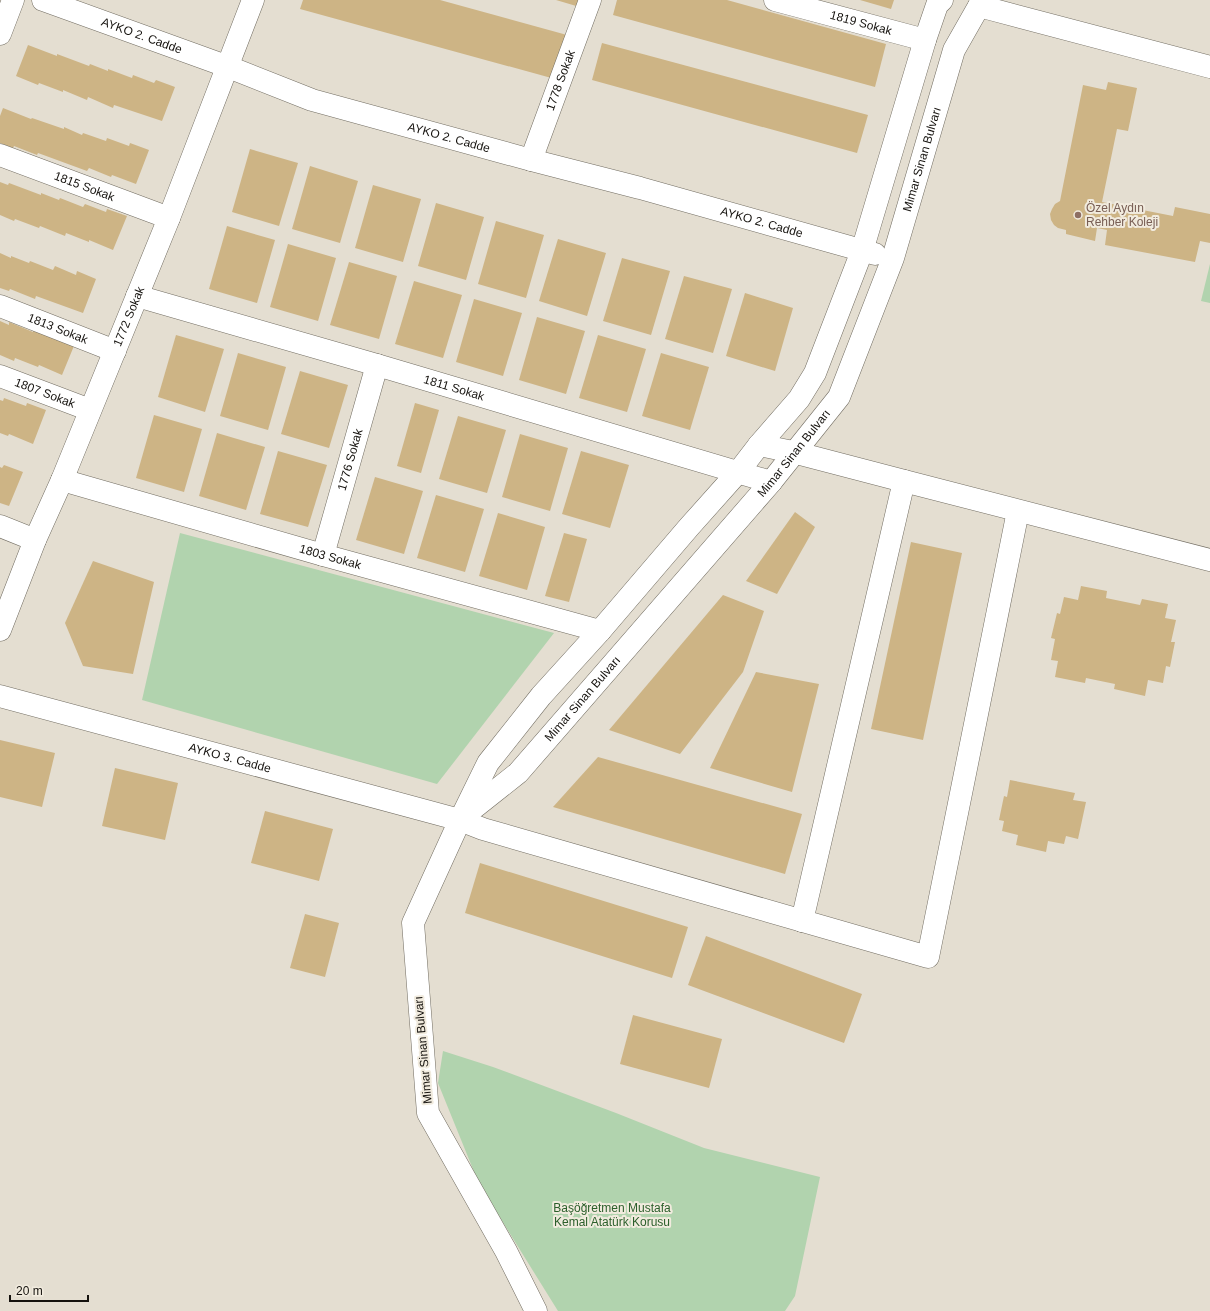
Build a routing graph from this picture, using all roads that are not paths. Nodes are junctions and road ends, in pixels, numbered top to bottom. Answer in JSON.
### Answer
{"nodes":[{"id":1,"x":12,"y":0,"type":"edge"},
{"id":2,"x":43,"y":0,"type":"edge"},
{"id":3,"x":253,"y":0,"type":"edge"},
{"id":4,"x":590,"y":0,"type":"edge"},
{"id":5,"x":775,"y":0,"type":"edge"},
{"id":6,"x":942,"y":0,"type":"edge"},
{"id":7,"x":982,"y":3,"type":"edge"},
{"id":8,"x":0,"y":34,"type":"edge"},
{"id":9,"x":925,"y":40,"type":"junction"},
{"id":10,"x":226,"y":66,"type":"junction"},
{"id":11,"x":1210,"y":67,"type":"edge"},
{"id":12,"x":0,"y":155,"type":"edge"},
{"id":13,"x":531,"y":160,"type":"junction"},
{"id":14,"x":169,"y":218,"type":"junction"},
{"id":15,"x":862,"y":251,"type":"junction"},
{"id":16,"x":893,"y":258,"type":"junction"},
{"id":17,"x":136,"y":296,"type":"junction"},
{"id":18,"x":0,"y":306,"type":"edge"},
{"id":19,"x":115,"y":350,"type":"junction"},
{"id":20,"x":377,"y":365,"type":"junction"},
{"id":21,"x":0,"y":376,"type":"edge"},
{"id":22,"x":90,"y":410,"type":"junction"},
{"id":23,"x":759,"y":445,"type":"junction"},
{"id":24,"x":794,"y":452,"type":"junction"},
{"id":25,"x":739,"y":471,"type":"junction"},
{"id":26,"x":62,"y":480,"type":"junction"},
{"id":27,"x":904,"y":480,"type":"junction"},
{"id":28,"x":771,"y":482,"type":"junction"},
{"id":29,"x":1018,"y":511,"type":"junction"},
{"id":30,"x":0,"y":526,"type":"edge"},
{"id":31,"x":35,"y":540,"type":"junction"},
{"id":32,"x":323,"y":555,"type":"junction"},
{"id":33,"x":1210,"y":560,"type":"edge"},
{"id":34,"x":0,"y":630,"type":"edge"},
{"id":35,"x":600,"y":631,"type":"junction"},
{"id":36,"x":0,"y":696,"type":"edge"},
{"id":37,"x":460,"y":820,"type":"junction"},
{"id":38,"x":802,"y":921,"type":"junction"},
{"id":39,"x":536,"y":1311,"type":"edge"}],
"edges":[{"from":1,"to":8,"type":"street"},
{"from":2,"to":10,"type":"street","name":"AYKO 2. Cadde"},
{"from":3,"to":10,"type":"street","name":"1772 Sokak"},
{"from":4,"to":13,"type":"street","name":"1778 Sokak"},
{"from":5,"to":9,"type":"street","name":"1819 Sokak"},
{"from":6,"to":9,"type":"street","name":"Mimar Sinan Bulvarı"},
{"from":7,"to":11,"type":"street"},
{"from":7,"to":16,"type":"street","name":"Mimar Sinan Bulvarı"},
{"from":9,"to":15,"type":"street","name":"Mimar Sinan Bulvarı"},
{"from":10,"to":13,"type":"street","name":"AYKO 2. Cadde"},
{"from":10,"to":14,"type":"street","name":"1772 Sokak"},
{"from":12,"to":14,"type":"street","name":"1815 Sokak"},
{"from":13,"to":15,"type":"street","name":"AYKO 2. Cadde"},
{"from":14,"to":17,"type":"street","name":"1772 Sokak"},
{"from":15,"to":16,"type":"street","name":"AYKO 2. Cadde"},
{"from":15,"to":23,"type":"street","name":"Mimar Sinan Bulvarı"},
{"from":16,"to":24,"type":"street","name":"Mimar Sinan Bulvarı"},
{"from":17,"to":19,"type":"street","name":"1772 Sokak"},
{"from":17,"to":20,"type":"street","name":"1811 Sokak"},
{"from":18,"to":19,"type":"street","name":"1813 Sokak"},
{"from":19,"to":22,"type":"street","name":"1772 Sokak"},
{"from":20,"to":25,"type":"street","name":"1811 Sokak"},
{"from":20,"to":32,"type":"street","name":"1776 Sokak"},
{"from":21,"to":22,"type":"street","name":"1807 Sokak"},
{"from":22,"to":26,"type":"street","name":"1772 Sokak"},
{"from":23,"to":24,"type":"street"},
{"from":23,"to":25,"type":"street","name":"Mimar Sinan Bulvarı"},
{"from":24,"to":27,"type":"street"},
{"from":24,"to":28,"type":"street","name":"Mimar Sinan Bulvarı"},
{"from":25,"to":28,"type":"street","name":"1811 Sokak"},
{"from":25,"to":35,"type":"street","name":"Mimar Sinan Bulvarı"},
{"from":26,"to":31,"type":"street","name":"1772 Sokak"},
{"from":26,"to":32,"type":"street","name":"1803 Sokak"},
{"from":27,"to":29,"type":"street"},
{"from":27,"to":38,"type":"street"},
{"from":28,"to":37,"type":"street","name":"Mimar Sinan Bulvarı"},
{"from":29,"to":33,"type":"street"},
{"from":29,"to":38,"type":"street","name":"AYKO 3. Cadde"},
{"from":30,"to":31,"type":"street"},
{"from":31,"to":34,"type":"street","name":"1772 Sokak"},
{"from":32,"to":35,"type":"street","name":"1803 Sokak"},
{"from":35,"to":37,"type":"street","name":"Mimar Sinan Bulvarı"},
{"from":36,"to":37,"type":"street","name":"AYKO 3. Cadde"},
{"from":37,"to":38,"type":"street","name":"AYKO 3. Cadde"},
{"from":37,"to":39,"type":"street","name":"Mimar Sinan Bulvarı"}]}
